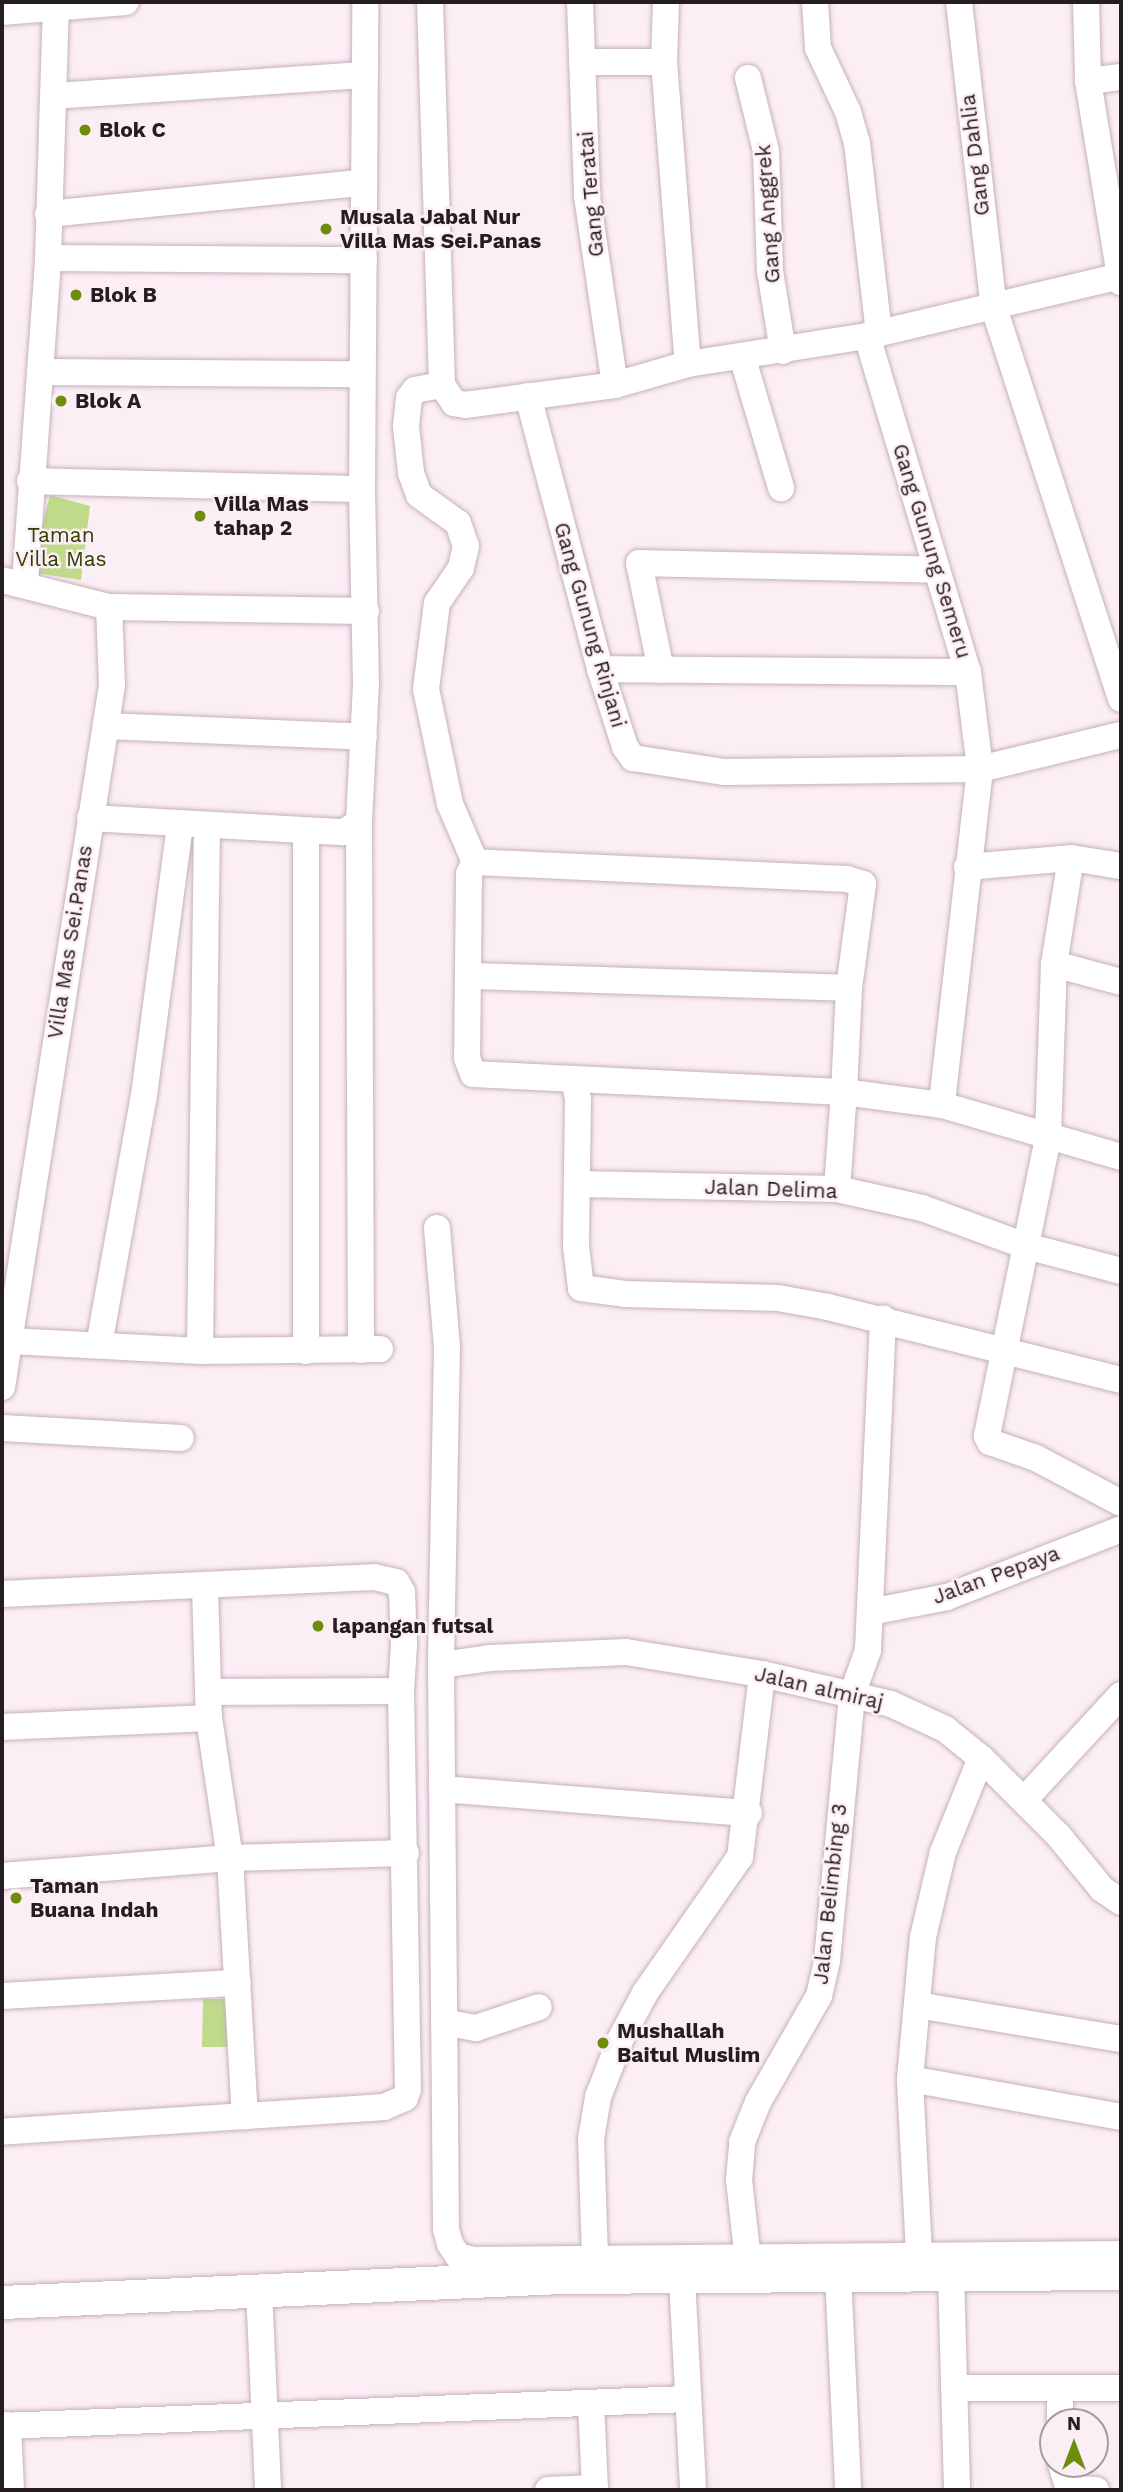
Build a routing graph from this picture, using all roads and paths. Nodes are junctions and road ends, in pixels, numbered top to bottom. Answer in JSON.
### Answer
{"nodes":[{"id":1,"x":126,"y":2,"type":"edge"},
{"id":2,"x":365,"y":2,"type":"edge"},
{"id":3,"x":429,"y":2,"type":"edge"},
{"id":4,"x":580,"y":2,"type":"edge"},
{"id":5,"x":666,"y":2,"type":"edge"},
{"id":6,"x":815,"y":2,"type":"edge"},
{"id":7,"x":959,"y":2,"type":"edge"},
{"id":8,"x":1086,"y":2,"type":"edge"},
{"id":9,"x":56,"y":10,"type":"junction"},
{"id":10,"x":2,"y":12,"type":"edge"},
{"id":11,"x":582,"y":62,"type":"junction"},
{"id":12,"x":664,"y":62,"type":"junction"},
{"id":13,"x":364,"y":75,"type":"junction"},
{"id":14,"x":1121,"y":77,"type":"edge"},
{"id":15,"x":748,"y":78,"type":"dead end"},
{"id":16,"x":1088,"y":81,"type":"junction"},
{"id":17,"x":55,"y":96,"type":"junction"},
{"id":18,"x":361,"y":183,"type":"junction"},
{"id":19,"x":48,"y":214,"type":"junction"},
{"id":20,"x":48,"y":258,"type":"junction"},
{"id":21,"x":364,"y":260,"type":"junction"},
{"id":22,"x":1121,"y":278,"type":"edge"},
{"id":23,"x":994,"y":309,"type":"junction"},
{"id":24,"x":873,"y":335,"type":"junction"},
{"id":25,"x":783,"y":351,"type":"junction"},
{"id":26,"x":742,"y":356,"type":"junction"},
{"id":27,"x":688,"y":364,"type":"junction"},
{"id":28,"x":40,"y":372,"type":"junction"},
{"id":29,"x":362,"y":373,"type":"junction"},
{"id":30,"x":442,"y":385,"type":"junction"},
{"id":31,"x":615,"y":385,"type":"junction"},
{"id":32,"x":528,"y":397,"type":"junction"},
{"id":33,"x":30,"y":481,"type":"junction"},
{"id":34,"x":781,"y":488,"type":"dead end"},
{"id":35,"x":362,"y":489,"type":"junction"},
{"id":36,"x":937,"y":570,"type":"junction"},
{"id":37,"x":13,"y":581,"type":"edge"},
{"id":38,"x":109,"y":607,"type":"junction"},
{"id":39,"x":366,"y":611,"type":"junction"},
{"id":40,"x":600,"y":669,"type":"junction"},
{"id":41,"x":661,"y":670,"type":"junction"},
{"id":42,"x":968,"y":672,"type":"junction"},
{"id":43,"x":1121,"y":699,"type":"edge"},
{"id":44,"x":106,"y":726,"type":"junction"},
{"id":45,"x":1121,"y":736,"type":"edge"},
{"id":46,"x":364,"y":737,"type":"junction"},
{"id":47,"x":980,"y":769,"type":"junction"},
{"id":48,"x":90,"y":818,"type":"junction"},
{"id":49,"x":359,"y":822,"type":"junction"},
{"id":50,"x":180,"y":824,"type":"junction"},
{"id":51,"x":207,"y":825,"type":"junction"},
{"id":52,"x":306,"y":830,"type":"junction"},
{"id":53,"x":1071,"y":858,"type":"junction"},
{"id":54,"x":475,"y":862,"type":"junction"},
{"id":55,"x":1121,"y":866,"type":"edge"},
{"id":56,"x":967,"y":867,"type":"junction"},
{"id":57,"x":1054,"y":964,"type":"junction"},
{"id":58,"x":470,"y":976,"type":"junction"},
{"id":59,"x":1121,"y":982,"type":"edge"},
{"id":60,"x":849,"y":988,"type":"junction"},
{"id":61,"x":574,"y":1080,"type":"junction"},
{"id":62,"x":844,"y":1092,"type":"junction"},
{"id":63,"x":942,"y":1105,"type":"junction"},
{"id":64,"x":1048,"y":1138,"type":"junction"},
{"id":65,"x":1121,"y":1157,"type":"edge"},
{"id":66,"x":576,"y":1184,"type":"junction"},
{"id":67,"x":837,"y":1189,"type":"junction"},
{"id":68,"x":438,"y":1228,"type":"dead end"},
{"id":69,"x":1026,"y":1246,"type":"junction"},
{"id":70,"x":1121,"y":1271,"type":"edge"},
{"id":71,"x":883,"y":1318,"type":"junction"},
{"id":72,"x":10,"y":1341,"type":"junction"},
{"id":73,"x":99,"y":1345,"type":"junction"},
{"id":74,"x":1006,"y":1349,"type":"junction"},
{"id":75,"x":200,"y":1351,"type":"junction"},
{"id":76,"x":306,"y":1351,"type":"junction"},
{"id":77,"x":1121,"y":1380,"type":"edge"},
{"id":78,"x":2,"y":1387,"type":"edge"},
{"id":79,"x":2,"y":1428,"type":"edge"},
{"id":80,"x":181,"y":1438,"type":"dead end"},
{"id":81,"x":1121,"y":1503,"type":"edge"},
{"id":82,"x":1121,"y":1529,"type":"edge"},
{"id":83,"x":205,"y":1587,"type":"junction"},
{"id":84,"x":2,"y":1594,"type":"edge"},
{"id":85,"x":870,"y":1612,"type":"junction"},
{"id":86,"x":441,"y":1665,"type":"junction"},
{"id":87,"x":762,"y":1674,"type":"junction"},
{"id":88,"x":401,"y":1691,"type":"junction"},
{"id":89,"x":852,"y":1695,"type":"junction"},
{"id":90,"x":1121,"y":1695,"type":"edge"},
{"id":91,"x":208,"y":1705,"type":"junction"},
{"id":92,"x":2,"y":1727,"type":"edge"},
{"id":93,"x":981,"y":1758,"type":"junction"},
{"id":94,"x":442,"y":1789,"type":"junction"},
{"id":95,"x":1024,"y":1800,"type":"junction"},
{"id":96,"x":749,"y":1813,"type":"junction"},
{"id":97,"x":406,"y":1853,"type":"junction"},
{"id":98,"x":230,"y":1858,"type":"junction"},
{"id":99,"x":2,"y":1876,"type":"edge"},
{"id":100,"x":1121,"y":1902,"type":"edge"},
{"id":101,"x":238,"y":1983,"type":"junction"},
{"id":102,"x":2,"y":1996,"type":"edge"},
{"id":103,"x":917,"y":2005,"type":"junction"},
{"id":104,"x":539,"y":2007,"type":"dead end"},
{"id":105,"x":444,"y":2022,"type":"junction"},
{"id":106,"x":1121,"y":2039,"type":"edge"},
{"id":107,"x":910,"y":2079,"type":"junction"},
{"id":108,"x":245,"y":2117,"type":"junction"},
{"id":109,"x":1121,"y":2117,"type":"edge"},
{"id":110,"x":2,"y":2132,"type":"edge"},
{"id":111,"x":1121,"y":2254,"type":"edge"},
{"id":112,"x":595,"y":2257,"type":"junction"},
{"id":113,"x":916,"y":2263,"type":"junction"},
{"id":114,"x":739,"y":2267,"type":"junction"},
{"id":115,"x":951,"y":2273,"type":"junction"},
{"id":116,"x":1121,"y":2273,"type":"edge"},
{"id":117,"x":838,"y":2274,"type":"junction"},
{"id":118,"x":562,"y":2277,"type":"junction"},
{"id":119,"x":682,"y":2278,"type":"junction"},
{"id":120,"x":260,"y":2290,"type":"junction"},
{"id":121,"x":2,"y":2302,"type":"edge"},
{"id":122,"x":954,"y":2388,"type":"junction"},
{"id":123,"x":1060,"y":2388,"type":"junction"},
{"id":124,"x":1121,"y":2388,"type":"edge"},
{"id":125,"x":687,"y":2399,"type":"junction"},
{"id":126,"x":591,"y":2404,"type":"junction"},
{"id":127,"x":1060,"y":2408,"type":"edge"},
{"id":128,"x":264,"y":2416,"type":"junction"},
{"id":129,"x":5,"y":2426,"type":"edge"},
{"id":130,"x":1066,"y":2481,"type":"edge"},
{"id":131,"x":595,"y":2489,"type":"edge"},
{"id":132,"x":10,"y":2490,"type":"edge"},
{"id":133,"x":268,"y":2490,"type":"edge"},
{"id":134,"x":548,"y":2490,"type":"edge"},
{"id":135,"x":693,"y":2490,"type":"edge"},
{"id":136,"x":848,"y":2490,"type":"edge"},
{"id":137,"x":957,"y":2490,"type":"edge"},
{"id":138,"x":1096,"y":2490,"type":"edge"}],
"edges":[{"from":1,"to":9,"type":"street"},
{"from":2,"to":13,"type":"street"},
{"from":3,"to":30,"type":"street"},
{"from":4,"to":11,"type":"street","name":"Gang Teratai"},
{"from":5,"to":12,"type":"street"},
{"from":6,"to":24,"type":"street","name":"Gang Gunung Semeru"},
{"from":7,"to":23,"type":"street","name":"Gang Dahlia"},
{"from":8,"to":16,"type":"street"},
{"from":9,"to":10,"type":"street"},
{"from":9,"to":17,"type":"street"},
{"from":11,"to":12,"type":"street"},
{"from":11,"to":31,"type":"street","name":"Gang Teratai"},
{"from":12,"to":27,"type":"street"},
{"from":13,"to":17,"type":"street"},
{"from":13,"to":18,"type":"street"},
{"from":14,"to":16,"type":"street"},
{"from":15,"to":25,"type":"street","name":"Gang Anggrek"},
{"from":16,"to":22,"type":"street"},
{"from":17,"to":19,"type":"street"},
{"from":18,"to":19,"type":"street"},
{"from":18,"to":21,"type":"street"},
{"from":19,"to":20,"type":"street"},
{"from":20,"to":21,"type":"street"},
{"from":20,"to":28,"type":"street"},
{"from":21,"to":29,"type":"street"},
{"from":22,"to":23,"type":"street"},
{"from":23,"to":24,"type":"street"},
{"from":23,"to":43,"type":"street","name":"Gang Dahlia"},
{"from":24,"to":25,"type":"street"},
{"from":24,"to":36,"type":"street","name":"Gang Gunung Semeru"},
{"from":25,"to":26,"type":"street"},
{"from":26,"to":27,"type":"street"},
{"from":26,"to":34,"type":"street"},
{"from":27,"to":31,"type":"street"},
{"from":28,"to":29,"type":"street"},
{"from":28,"to":33,"type":"street"},
{"from":29,"to":35,"type":"street"},
{"from":30,"to":32,"type":"street"},
{"from":30,"to":54,"type":"street"},
{"from":31,"to":32,"type":"street"},
{"from":32,"to":40,"type":"street","name":"Gang Gunung Rinjani"},
{"from":33,"to":35,"type":"street"},
{"from":33,"to":37,"type":"street"},
{"from":35,"to":39,"type":"street"},
{"from":36,"to":41,"type":"street"},
{"from":36,"to":42,"type":"street","name":"Gang Gunung Semeru"},
{"from":37,"to":38,"type":"street"},
{"from":38,"to":39,"type":"street"},
{"from":38,"to":44,"type":"street","name":"Villa Mas Sei.Panas"},
{"from":39,"to":46,"type":"street"},
{"from":40,"to":41,"type":"street"},
{"from":40,"to":47,"type":"street","name":"Gang Gunung Rinjani"},
{"from":41,"to":42,"type":"street"},
{"from":42,"to":47,"type":"street","name":"Gang Gunung Semeru"},
{"from":44,"to":46,"type":"street"},
{"from":44,"to":48,"type":"street","name":"Villa Mas Sei.Panas"},
{"from":45,"to":47,"type":"street","name":"Gang Gunung Rinjani"},
{"from":46,"to":49,"type":"street"},
{"from":47,"to":56,"type":"street","name":"Gang Gunung Semeru"},
{"from":48,"to":50,"type":"street"},
{"from":48,"to":72,"type":"street","name":"Villa Mas Sei.Panas"},
{"from":49,"to":52,"type":"street"},
{"from":49,"to":76,"type":"street"},
{"from":50,"to":51,"type":"street"},
{"from":50,"to":73,"type":"street"},
{"from":51,"to":52,"type":"street"},
{"from":51,"to":75,"type":"street"},
{"from":52,"to":76,"type":"street"},
{"from":53,"to":55,"type":"street"},
{"from":53,"to":56,"type":"street"},
{"from":53,"to":57,"type":"street"},
{"from":54,"to":58,"type":"street"},
{"from":54,"to":60,"type":"street"},
{"from":56,"to":63,"type":"street","name":"Gang Gunung Semeru"},
{"from":57,"to":59,"type":"street"},
{"from":57,"to":64,"type":"street"},
{"from":58,"to":60,"type":"street"},
{"from":58,"to":61,"type":"street"},
{"from":60,"to":62,"type":"street"},
{"from":61,"to":62,"type":"street"},
{"from":61,"to":66,"type":"street"},
{"from":62,"to":63,"type":"street"},
{"from":62,"to":67,"type":"street"},
{"from":63,"to":64,"type":"street"},
{"from":64,"to":65,"type":"street"},
{"from":64,"to":69,"type":"street"},
{"from":66,"to":67,"type":"street","name":"Jalan Delima"},
{"from":66,"to":71,"type":"street"},
{"from":67,"to":69,"type":"street","name":"Jalan Delima"},
{"from":68,"to":86,"type":"street"},
{"from":69,"to":70,"type":"street","name":"Jalan Delima"},
{"from":69,"to":74,"type":"street"},
{"from":71,"to":74,"type":"street"},
{"from":71,"to":85,"type":"street"},
{"from":72,"to":73,"type":"street"},
{"from":72,"to":78,"type":"street","name":"Villa Mas Sei.Panas"},
{"from":73,"to":75,"type":"street"},
{"from":74,"to":77,"type":"street"},
{"from":74,"to":81,"type":"street"},
{"from":75,"to":76,"type":"street"},
{"from":79,"to":80,"type":"street"},
{"from":82,"to":85,"type":"street","name":"Jalan Pepaya"},
{"from":83,"to":84,"type":"street"},
{"from":83,"to":88,"type":"street"},
{"from":83,"to":91,"type":"street"},
{"from":85,"to":89,"type":"street"},
{"from":86,"to":87,"type":"street","name":"Jalan almiraj"},
{"from":86,"to":94,"type":"street"},
{"from":87,"to":89,"type":"street","name":"Jalan almiraj"},
{"from":87,"to":96,"type":"street"},
{"from":88,"to":91,"type":"street"},
{"from":88,"to":97,"type":"street"},
{"from":89,"to":93,"type":"street","name":"Jalan almiraj"},
{"from":89,"to":114,"type":"street","name":"Jalan Belimbing 3"},
{"from":90,"to":95,"type":"street"},
{"from":91,"to":92,"type":"street"},
{"from":91,"to":98,"type":"street"},
{"from":93,"to":95,"type":"street","name":"Jalan almiraj"},
{"from":93,"to":103,"type":"street"},
{"from":94,"to":96,"type":"street"},
{"from":94,"to":105,"type":"street"},
{"from":95,"to":100,"type":"street","name":"Jalan almiraj"},
{"from":96,"to":112,"type":"street"},
{"from":97,"to":98,"type":"street"},
{"from":97,"to":108,"type":"street"},
{"from":98,"to":99,"type":"street"},
{"from":98,"to":101,"type":"street"},
{"from":101,"to":102,"type":"street"},
{"from":101,"to":108,"type":"street"},
{"from":103,"to":106,"type":"street"},
{"from":103,"to":107,"type":"street"},
{"from":104,"to":105,"type":"street"},
{"from":105,"to":112,"type":"street"},
{"from":107,"to":109,"type":"street"},
{"from":107,"to":113,"type":"street"},
{"from":108,"to":110,"type":"street"},
{"from":111,"to":113,"type":"street"},
{"from":112,"to":114,"type":"street"},
{"from":112,"to":118,"type":"street"},
{"from":113,"to":114,"type":"street"},
{"from":113,"to":115,"type":"street"},
{"from":113,"to":117,"type":"street"},
{"from":114,"to":117,"type":"street"},
{"from":114,"to":119,"type":"street"},
{"from":115,"to":116,"type":"street"},
{"from":115,"to":122,"type":"street"},
{"from":117,"to":136,"type":"street"},
{"from":118,"to":119,"type":"street"},
{"from":118,"to":120,"type":"street"},
{"from":119,"to":125,"type":"street"},
{"from":120,"to":121,"type":"street"},
{"from":120,"to":128,"type":"street"},
{"from":122,"to":123,"type":"street"},
{"from":122,"to":137,"type":"street"},
{"from":123,"to":124,"type":"street"},
{"from":123,"to":127,"type":"street"},
{"from":125,"to":126,"type":"street"},
{"from":125,"to":135,"type":"street"},
{"from":126,"to":128,"type":"street"},
{"from":126,"to":131,"type":"street"},
{"from":128,"to":129,"type":"street"},
{"from":128,"to":133,"type":"street"},
{"from":129,"to":132,"type":"street"},
{"from":130,"to":138,"type":"street"},
{"from":131,"to":134,"type":"street"}]}
